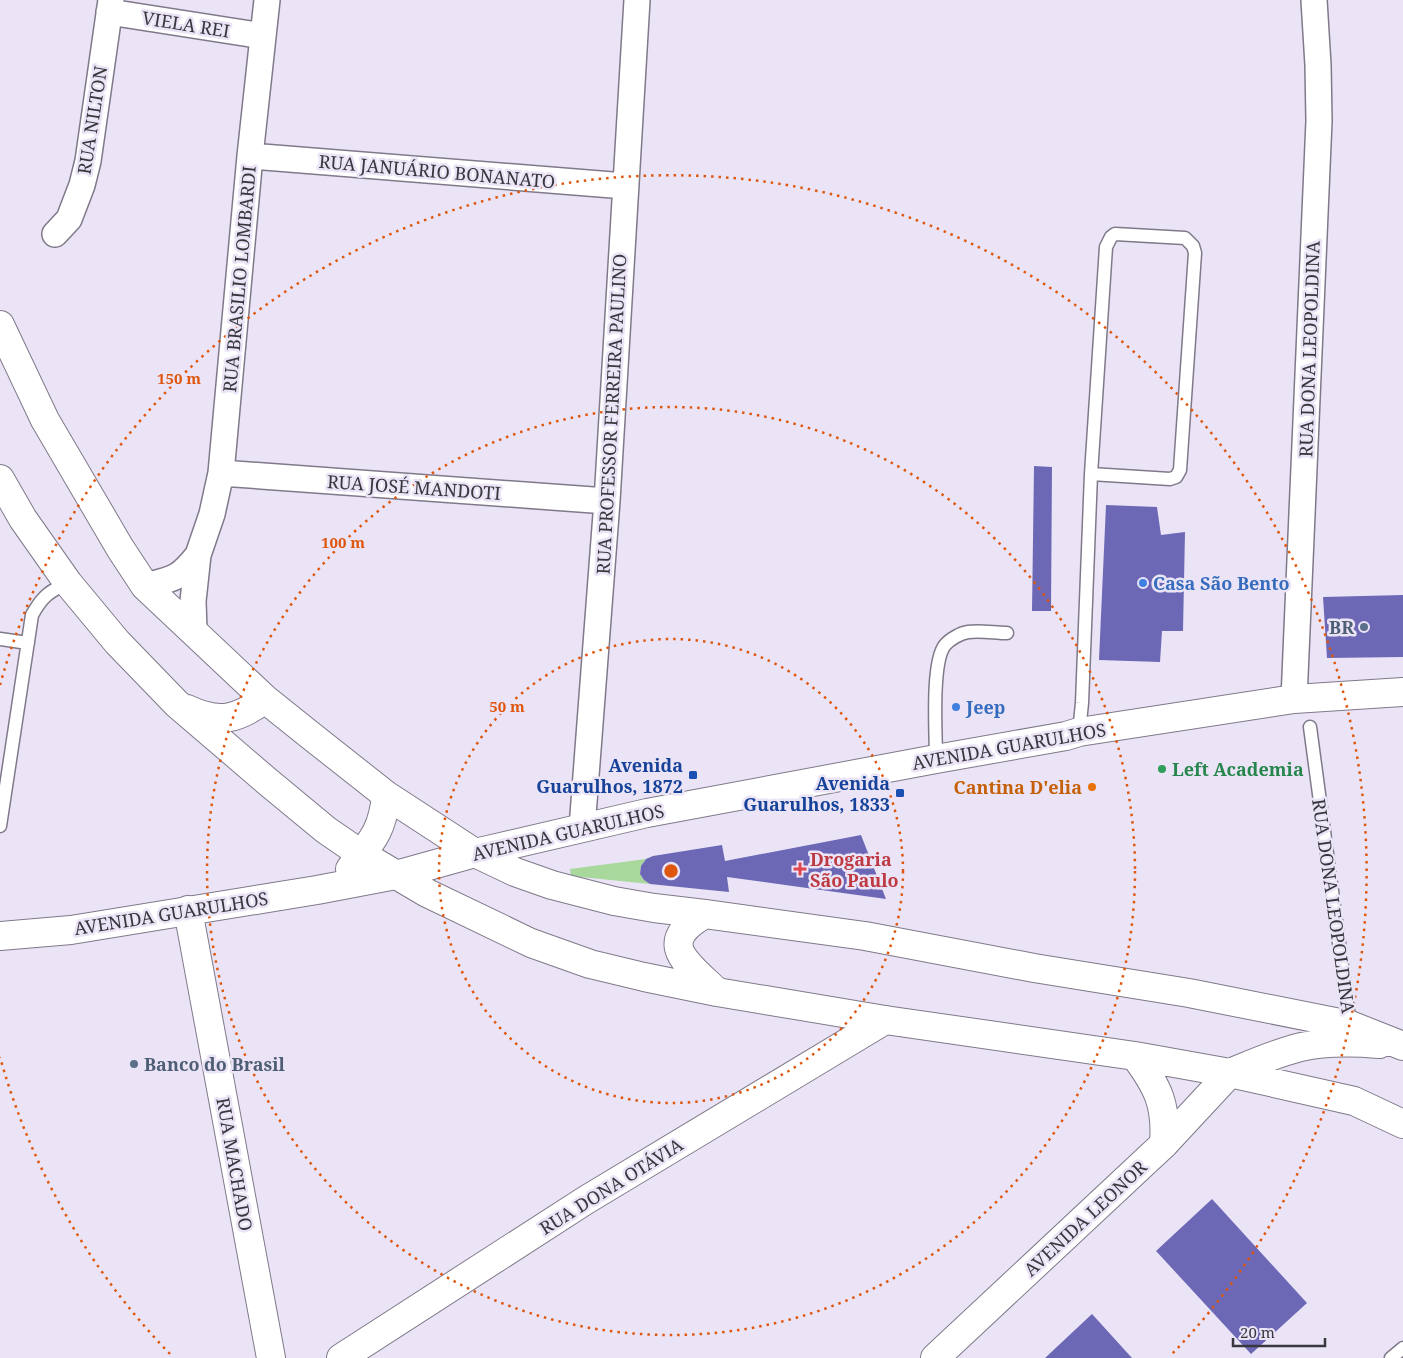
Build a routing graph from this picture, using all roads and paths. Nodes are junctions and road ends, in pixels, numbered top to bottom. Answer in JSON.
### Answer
{"nodes":[{"id":1,"x":267,"y":0,"type":"edge"},
{"id":2,"x":637,"y":0,"type":"edge"},
{"id":3,"x":1314,"y":0,"type":"edge"},
{"id":4,"x":110,"y":6,"type":"edge"},
{"id":5,"x":262,"y":36,"type":"junction"},
{"id":6,"x":250,"y":156,"type":"junction"},
{"id":7,"x":625,"y":186,"type":"junction"},
{"id":8,"x":55,"y":234,"type":"dead end"},
{"id":9,"x":0,"y":325,"type":"edge"},
{"id":10,"x":221,"y":473,"type":"junction"},
{"id":11,"x":1091,"y":474,"type":"junction"},
{"id":12,"x":0,"y":479,"type":"edge"},
{"id":13,"x":607,"y":501,"type":"junction"},
{"id":14,"x":198,"y":555,"type":"junction"},
{"id":15,"x":68,"y":583,"type":"junction"},
{"id":16,"x":145,"y":586,"type":"junction"},
{"id":17,"x":194,"y":632,"type":"junction"},
{"id":18,"x":1007,"y":633,"type":"dead end"},
{"id":19,"x":0,"y":639,"type":"edge"},
{"id":20,"x":28,"y":644,"type":"junction"},
{"id":21,"x":1403,"y":692,"type":"edge"},
{"id":22,"x":265,"y":699,"type":"junction"},
{"id":23,"x":1294,"y":699,"type":"junction"},
{"id":24,"x":177,"y":704,"type":"junction"},
{"id":25,"x":1310,"y":727,"type":"dead end"},
{"id":26,"x":1079,"y":732,"type":"junction"},
{"id":27,"x":936,"y":759,"type":"junction"},
{"id":28,"x":386,"y":795,"type":"junction"},
{"id":29,"x":0,"y":826,"type":"edge"},
{"id":30,"x":582,"y":828,"type":"junction"},
{"id":31,"x":475,"y":853,"type":"junction"},
{"id":32,"x":361,"y":854,"type":"junction"},
{"id":33,"x":396,"y":875,"type":"junction"},
{"id":34,"x":337,"y":886,"type":"junction"},
{"id":35,"x":188,"y":910,"type":"junction"},
{"id":36,"x":706,"y":914,"type":"junction"},
{"id":37,"x":0,"y":936,"type":"edge"},
{"id":38,"x":717,"y":992,"type":"junction"},
{"id":39,"x":885,"y":1020,"type":"junction"},
{"id":40,"x":1350,"y":1025,"type":"junction"},
{"id":41,"x":1403,"y":1046,"type":"edge"},
{"id":42,"x":1135,"y":1056,"type":"junction"},
{"id":43,"x":1230,"y":1073,"type":"junction"},
{"id":44,"x":1403,"y":1124,"type":"edge"},
{"id":45,"x":1164,"y":1144,"type":"junction"},
{"id":46,"x":1403,"y":1348,"type":"edge"},
{"id":47,"x":271,"y":1358,"type":"edge"},
{"id":48,"x":341,"y":1358,"type":"edge"},
{"id":49,"x":935,"y":1358,"type":"edge"},
{"id":50,"x":1391,"y":1358,"type":"edge"}],
"edges":[{"from":1,"to":5,"type":"street","name":"RUA BRASILIO LOMBARDI"},
{"from":2,"to":7,"type":"street","name":"RUA PROFESSOR FERREIRA PAULINO"},
{"from":3,"to":23,"type":"street","name":"RUA DONA LEOPOLDINA"},
{"from":4,"to":5,"type":"street","name":"VIELA REI"},
{"from":4,"to":8,"type":"street","name":"RUA NILTON"},
{"from":5,"to":6,"type":"street","name":"RUA BRASILIO LOMBARDI"},
{"from":6,"to":7,"type":"street","name":"RUA JANUÁRIO BONANATO"},
{"from":6,"to":10,"type":"street","name":"RUA BRASILIO LOMBARDI"},
{"from":7,"to":13,"type":"street","name":"RUA PROFESSOR FERREIRA PAULINO"},
{"from":9,"to":16,"type":"main road"},
{"from":10,"to":13,"type":"street","name":"RUA JOSÉ MANDOTI"},
{"from":10,"to":14,"type":"street","name":"RUA BRASILIO LOMBARDI"},
{"from":11,"to":11,"type":"lane"},
{"from":11,"to":26,"type":"lane"},
{"from":12,"to":15,"type":"main road"},
{"from":13,"to":30,"type":"street","name":"RUA PROFESSOR FERREIRA PAULINO"},
{"from":14,"to":16,"type":"street","name":"RUA BRASILIO LOMBARDI"},
{"from":14,"to":17,"type":"street","name":"RUA BRASILIO LOMBARDI"},
{"from":15,"to":20,"type":"lane"},
{"from":15,"to":24,"type":"main road"},
{"from":16,"to":17,"type":"main road"},
{"from":17,"to":22,"type":"main road"},
{"from":18,"to":27,"type":"lane"},
{"from":19,"to":20,"type":"lane"},
{"from":20,"to":29,"type":"lane"},
{"from":21,"to":23,"type":"main road","name":"AVENIDA GUARULHOS"},
{"from":22,"to":24,"type":"main road"},
{"from":22,"to":28,"type":"main road"},
{"from":23,"to":26,"type":"main road","name":"AVENIDA GUARULHOS"},
{"from":24,"to":32,"type":"main road"},
{"from":25,"to":40,"type":"lane","name":"RUA DONA LEOPOLDINA"},
{"from":26,"to":27,"type":"main road","name":"AVENIDA GUARULHOS"},
{"from":27,"to":30,"type":"main road","name":"AVENIDA GUARULHOS"},
{"from":28,"to":31,"type":"main road"},
{"from":28,"to":32,"type":"main road"},
{"from":30,"to":31,"type":"main road","name":"AVENIDA GUARULHOS"},
{"from":31,"to":33,"type":"main road","name":"AVENIDA GUARULHOS"},
{"from":31,"to":36,"type":"main road"},
{"from":32,"to":33,"type":"main road"},
{"from":32,"to":34,"type":"main road"},
{"from":33,"to":34,"type":"main road","name":"AVENIDA GUARULHOS"},
{"from":33,"to":38,"type":"main road"},
{"from":34,"to":35,"type":"main road","name":"AVENIDA GUARULHOS"},
{"from":35,"to":37,"type":"main road","name":"AVENIDA GUARULHOS"},
{"from":35,"to":47,"type":"main road","name":"RUA MACHADO"},
{"from":36,"to":38,"type":"main road"},
{"from":36,"to":40,"type":"main road"},
{"from":38,"to":39,"type":"main road"},
{"from":39,"to":42,"type":"main road"},
{"from":39,"to":48,"type":"main road","name":"RUA DONA OTÁVIA"},
{"from":40,"to":41,"type":"main road"},
{"from":41,"to":43,"type":"main road"},
{"from":42,"to":43,"type":"main road"},
{"from":42,"to":45,"type":"main road"},
{"from":43,"to":44,"type":"main road"},
{"from":43,"to":45,"type":"main road","name":"AVENIDA LEONOR"},
{"from":45,"to":49,"type":"main road","name":"AVENIDA LEONOR"},
{"from":46,"to":50,"type":"lane"}]}
